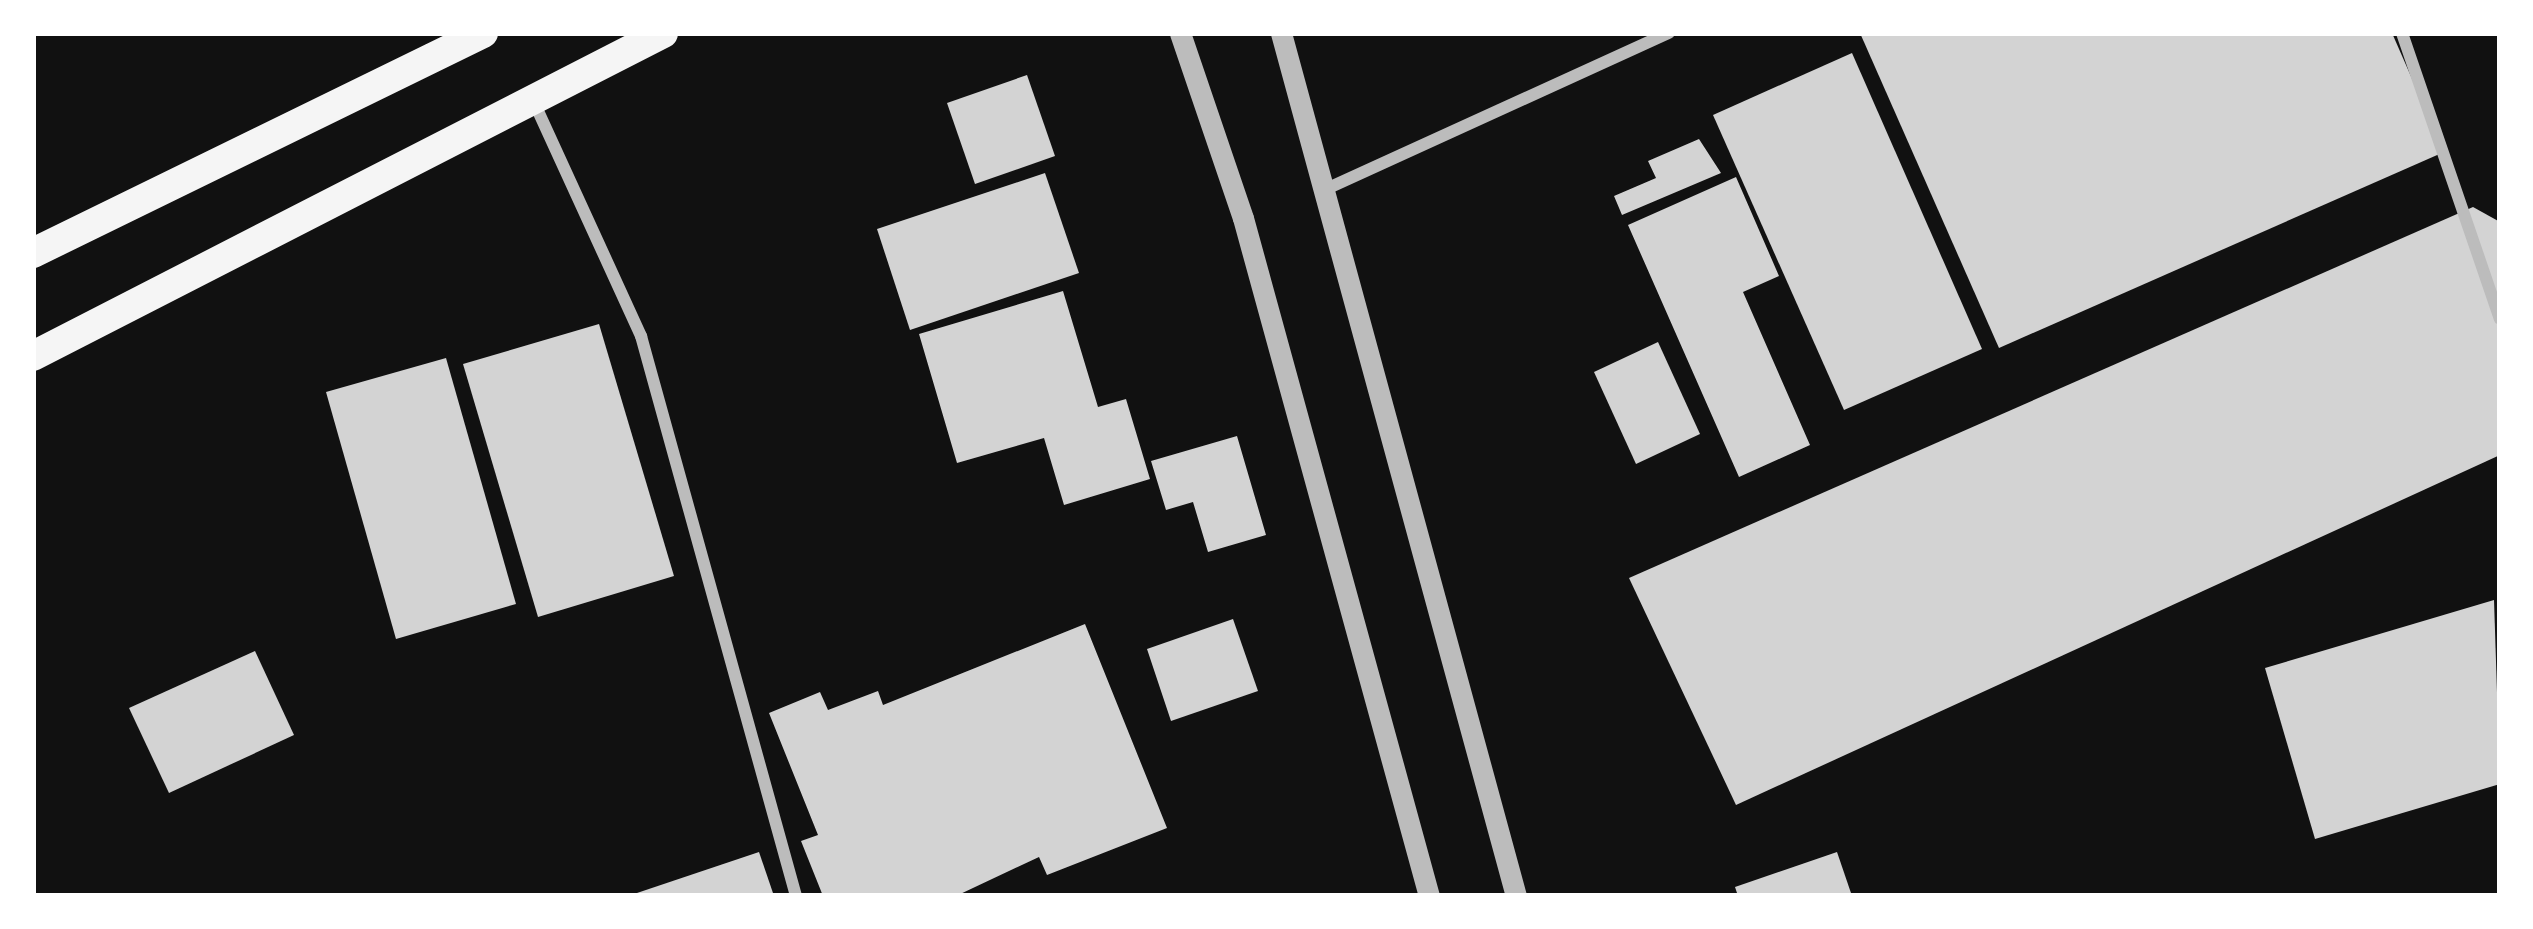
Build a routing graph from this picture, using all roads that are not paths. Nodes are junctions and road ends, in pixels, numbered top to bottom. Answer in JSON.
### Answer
{"nodes":[{"id":1,"x":483,"y":33,"type":"edge"},
{"id":2,"x":663,"y":33,"type":"edge"},
{"id":3,"x":1180,"y":33,"type":"edge"},
{"id":4,"x":1281,"y":33,"type":"edge"},
{"id":5,"x":1670,"y":33,"type":"edge"},
{"id":6,"x":2402,"y":33,"type":"edge"},
{"id":7,"x":532,"y":99,"type":"junction"},
{"id":8,"x":1324,"y":190,"type":"junction"},
{"id":9,"x":33,"y":254,"type":"edge"},
{"id":10,"x":2500,"y":319,"type":"edge"},
{"id":11,"x":33,"y":356,"type":"edge"},
{"id":12,"x":796,"y":896,"type":"edge"},
{"id":13,"x":1429,"y":896,"type":"edge"},
{"id":14,"x":1516,"y":896,"type":"edge"}],
"edges":[{"from":1,"to":9,"type":"main road"},
{"from":2,"to":7,"type":"main road"},
{"from":3,"to":13,"type":"street"},
{"from":4,"to":8,"type":"street"},
{"from":5,"to":8,"type":"street"},
{"from":6,"to":10,"type":"street"},
{"from":7,"to":11,"type":"main road"},
{"from":7,"to":12,"type":"street"},
{"from":8,"to":14,"type":"street"}]}
